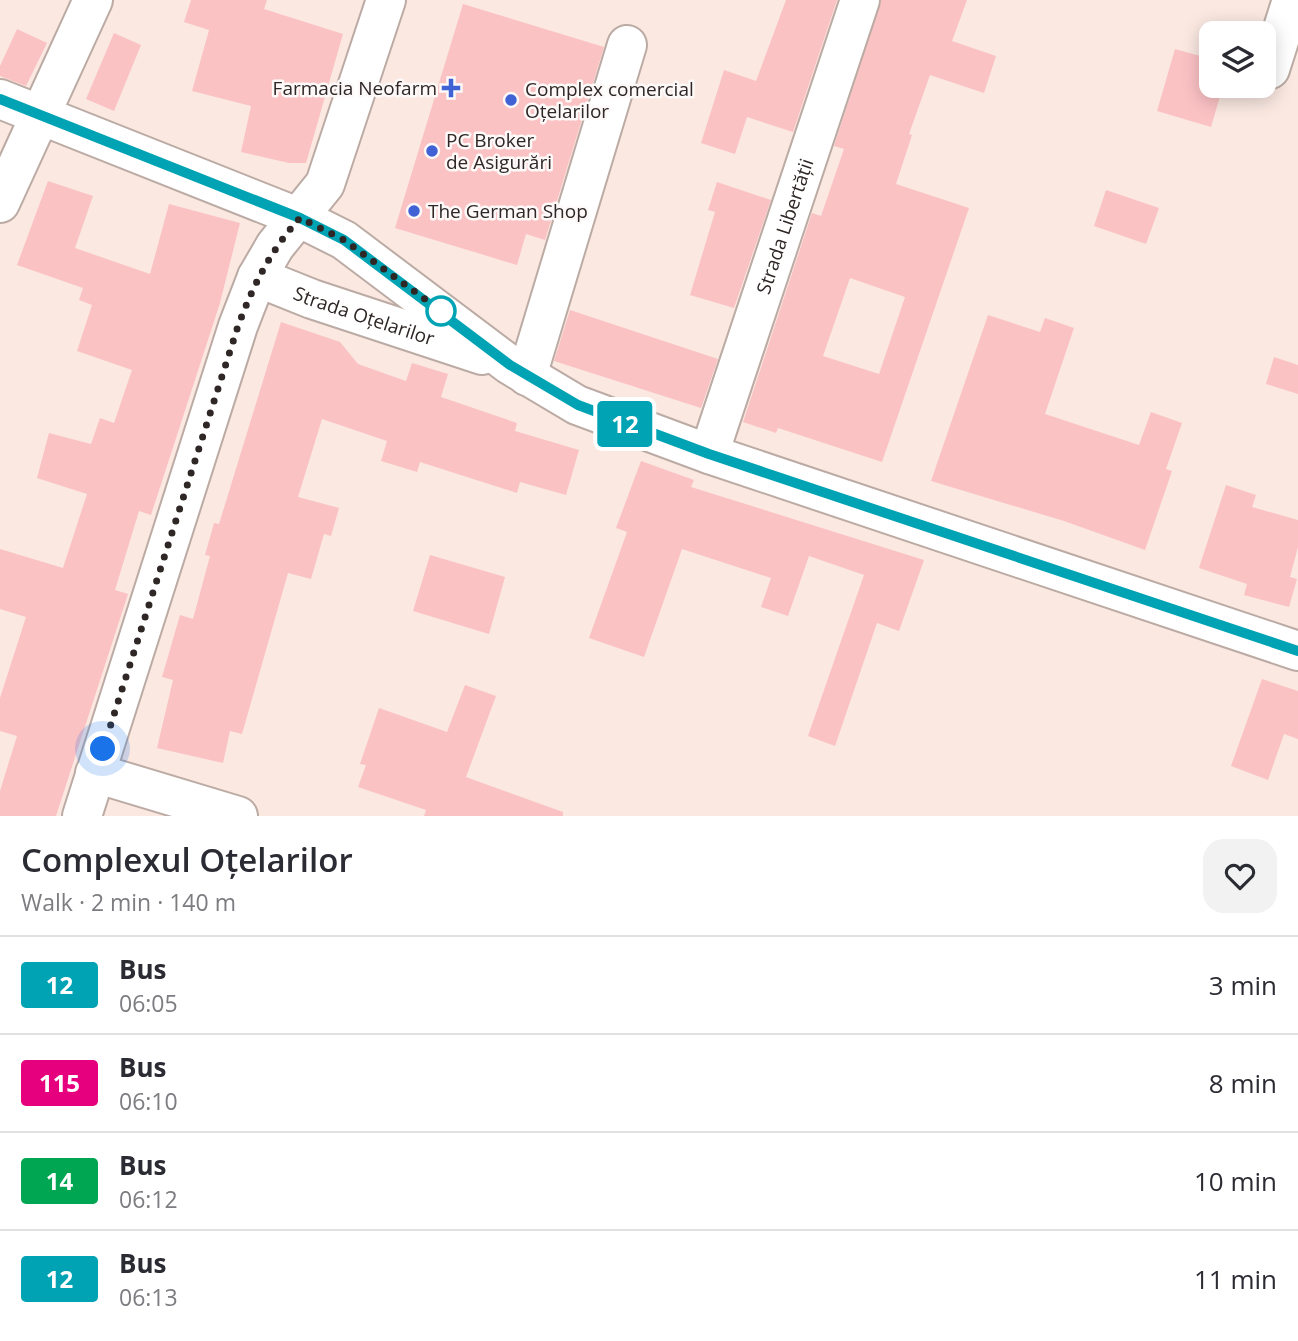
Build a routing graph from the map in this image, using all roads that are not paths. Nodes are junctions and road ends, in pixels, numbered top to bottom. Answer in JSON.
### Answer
{"nodes":[{"id":1,"x":93,"y":0,"type":"edge"},
{"id":2,"x":386,"y":0,"type":"edge"},
{"id":3,"x":860,"y":0,"type":"edge"},
{"id":4,"x":1292,"y":0,"type":"edge"},
{"id":5,"x":627,"y":45,"type":"dead end"},
{"id":6,"x":1276,"y":48,"type":"edge"},
{"id":7,"x":0,"y":99,"type":"edge"},
{"id":8,"x":39,"y":117,"type":"junction"},
{"id":9,"x":0,"y":203,"type":"edge"},
{"id":10,"x":300,"y":218,"type":"junction"},
{"id":11,"x":257,"y":277,"type":"junction"},
{"id":12,"x":519,"y":370,"type":"junction"},
{"id":13,"x":709,"y":454,"type":"junction"},
{"id":14,"x":1295,"y":640,"type":"edge"},
{"id":15,"x":95,"y":774,"type":"junction"},
{"id":16,"x":82,"y":816,"type":"edge"},
{"id":17,"x":238,"y":816,"type":"edge"}],
"edges":[{"from":1,"to":8,"type":"street"},
{"from":2,"to":10,"type":"street"},
{"from":3,"to":13,"type":"street","name":"Strada Libertății"},
{"from":4,"to":6,"type":"street"},
{"from":5,"to":12,"type":"street"},
{"from":7,"to":8,"type":"street","name":"Strada Oțelarilor"},
{"from":8,"to":9,"type":"street"},
{"from":8,"to":10,"type":"street","name":"Strada Oțelarilor"},
{"from":10,"to":11,"type":"street"},
{"from":10,"to":12,"type":"street","name":"Strada Oțelarilor"},
{"from":11,"to":12,"type":"street","name":"Strada Oțelarilor"},
{"from":11,"to":15,"type":"street"},
{"from":12,"to":13,"type":"street","name":"Strada Oțelarilor"},
{"from":13,"to":14,"type":"street","name":"Strada Oțelarilor"},
{"from":15,"to":16,"type":"street"},
{"from":15,"to":17,"type":"street"}]}
